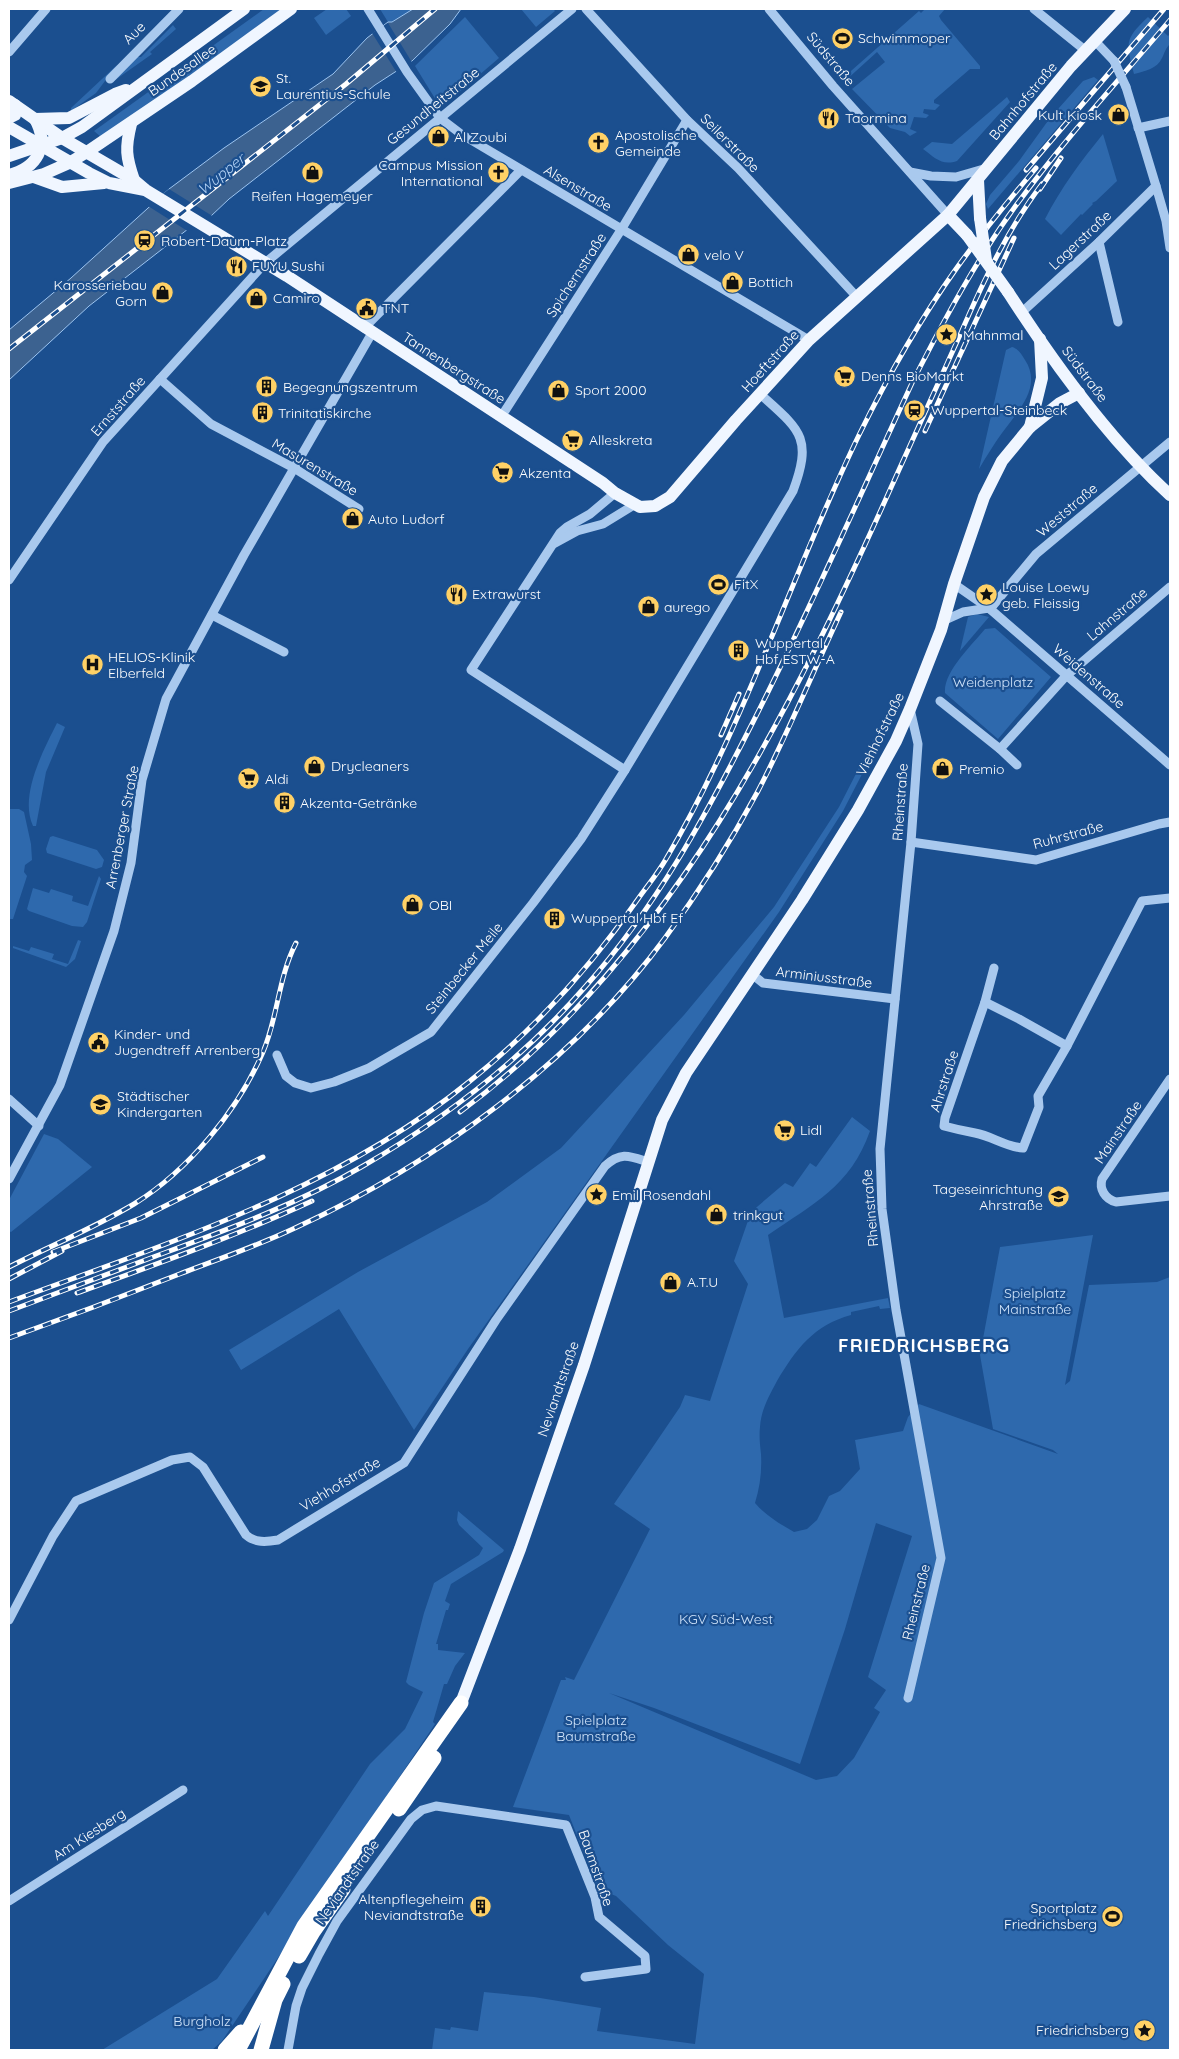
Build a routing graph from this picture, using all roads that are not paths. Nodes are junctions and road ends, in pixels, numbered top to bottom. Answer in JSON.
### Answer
{"nodes":[{"id":1,"x":46,"y":9,"type":"edge"},
{"id":2,"x":179,"y":9,"type":"edge"},
{"id":3,"x":244,"y":9,"type":"edge"},
{"id":4,"x":291,"y":9,"type":"edge"},
{"id":5,"x":572,"y":9,"type":"edge"},
{"id":6,"x":586,"y":9,"type":"edge"},
{"id":7,"x":769,"y":9,"type":"edge"},
{"id":8,"x":1034,"y":9,"type":"edge"},
{"id":9,"x":1125,"y":9,"type":"edge"},
{"id":10,"x":371,"y":11,"type":"edge"},
{"id":11,"x":1090,"y":46,"type":"junction"},
{"id":12,"x":9,"y":52,"type":"edge"},
{"id":13,"x":110,"y":79,"type":"dead end"},
{"id":14,"x":136,"y":88,"type":"junction"},
{"id":15,"x":12,"y":103,"type":"edge"},
{"id":16,"x":9,"y":118,"type":"edge"},
{"id":17,"x":440,"y":118,"type":"junction"},
{"id":18,"x":35,"y":119,"type":"junction"},
{"id":19,"x":687,"y":120,"type":"junction"},
{"id":20,"x":1170,"y":121,"type":"edge"},
{"id":21,"x":131,"y":124,"type":"junction"},
{"id":22,"x":9,"y":127,"type":"edge"},
{"id":23,"x":1138,"y":128,"type":"junction"},
{"id":24,"x":62,"y":138,"type":"junction"},
{"id":25,"x":40,"y":146,"type":"junction"},
{"id":26,"x":87,"y":152,"type":"junction"},
{"id":27,"x":9,"y":156,"type":"edge"},
{"id":28,"x":69,"y":163,"type":"junction"},
{"id":29,"x":988,"y":168,"type":"junction"},
{"id":30,"x":521,"y":170,"type":"junction"},
{"id":31,"x":910,"y":172,"type":"junction"},
{"id":32,"x":9,"y":175,"type":"edge"},
{"id":33,"x":34,"y":177,"type":"junction"},
{"id":34,"x":134,"y":180,"type":"junction"},
{"id":35,"x":978,"y":180,"type":"junction"},
{"id":36,"x":9,"y":183,"type":"edge"},
{"id":37,"x":109,"y":183,"type":"junction"},
{"id":38,"x":1156,"y":186,"type":"junction"},
{"id":39,"x":153,"y":194,"type":"junction"},
{"id":40,"x":948,"y":215,"type":"junction"},
{"id":41,"x":1168,"y":220,"type":"edge"},
{"id":42,"x":622,"y":230,"type":"junction"},
{"id":43,"x":1099,"y":242,"type":"junction"},
{"id":44,"x":1170,"y":248,"type":"edge"},
{"id":45,"x":265,"y":263,"type":"junction"},
{"id":46,"x":987,"y":263,"type":"junction"},
{"id":47,"x":856,"y":296,"type":"junction"},
{"id":48,"x":1021,"y":313,"type":"junction"},
{"id":49,"x":1118,"y":322,"type":"dead end"},
{"id":50,"x":368,"y":330,"type":"junction"},
{"id":51,"x":1040,"y":339,"type":"junction"},
{"id":52,"x":809,"y":340,"type":"junction"},
{"id":53,"x":160,"y":379,"type":"junction"},
{"id":54,"x":1079,"y":393,"type":"junction"},
{"id":55,"x":760,"y":394,"type":"junction"},
{"id":56,"x":501,"y":417,"type":"junction"},
{"id":57,"x":1030,"y":427,"type":"junction"},
{"id":58,"x":1170,"y":442,"type":"edge"},
{"id":59,"x":1141,"y":466,"type":"junction"},
{"id":60,"x":294,"y":468,"type":"junction"},
{"id":61,"x":615,"y":493,"type":"junction"},
{"id":62,"x":1170,"y":495,"type":"edge"},
{"id":63,"x":634,"y":504,"type":"junction"},
{"id":64,"x":359,"y":509,"type":"dead end"},
{"id":65,"x":553,"y":545,"type":"junction"},
{"id":66,"x":9,"y":580,"type":"edge"},
{"id":67,"x":954,"y":584,"type":"junction"},
{"id":68,"x":1170,"y":587,"type":"edge"},
{"id":69,"x":989,"y":609,"type":"junction"},
{"id":70,"x":212,"y":615,"type":"junction"},
{"id":71,"x":944,"y":621,"type":"junction"},
{"id":72,"x":284,"y":652,"type":"dead end"},
{"id":73,"x":1066,"y":676,"type":"junction"},
{"id":74,"x":940,"y":701,"type":"dead end"},
{"id":75,"x":910,"y":709,"type":"junction"},
{"id":76,"x":1000,"y":749,"type":"junction"},
{"id":77,"x":1017,"y":765,"type":"dead end"},
{"id":78,"x":1170,"y":765,"type":"edge"},
{"id":79,"x":625,"y":770,"type":"junction"},
{"id":80,"x":1170,"y":822,"type":"edge"},
{"id":81,"x":911,"y":842,"type":"junction"},
{"id":82,"x":1170,"y":898,"type":"edge"},
{"id":83,"x":994,"y":968,"type":"dead end"},
{"id":84,"x":753,"y":975,"type":"junction"},
{"id":85,"x":895,"y":999,"type":"junction"},
{"id":86,"x":984,"y":1002,"type":"junction"},
{"id":87,"x":1067,"y":1046,"type":"junction"},
{"id":88,"x":277,"y":1055,"type":"dead end"},
{"id":89,"x":1170,"y":1079,"type":"edge"},
{"id":90,"x":680,"y":1083,"type":"joint"},
{"id":91,"x":9,"y":1099,"type":"edge"},
{"id":92,"x":39,"y":1126,"type":"junction"},
{"id":93,"x":648,"y":1162,"type":"junction"},
{"id":94,"x":9,"y":1179,"type":"edge"},
{"id":95,"x":1170,"y":1196,"type":"edge"},
{"id":96,"x":10,"y":1615,"type":"edge"},
{"id":97,"x":908,"y":1698,"type":"dead end"},
{"id":98,"x":461,"y":1703,"type":"junction"},
{"id":99,"x":183,"y":1790,"type":"dead end"},
{"id":100,"x":436,"y":1806,"type":"joint"},
{"id":101,"x":9,"y":1901,"type":"edge"},
{"id":102,"x":584,"y":1977,"type":"dead end"},
{"id":103,"x":275,"y":2000,"type":"junction"},
{"id":104,"x":254,"y":2018,"type":"junction"},
{"id":105,"x":225,"y":2050,"type":"edge"},
{"id":106,"x":238,"y":2050,"type":"edge"},
{"id":107,"x":252,"y":2050,"type":"edge"},
{"id":108,"x":261,"y":2050,"type":"edge"},
{"id":109,"x":288,"y":2050,"type":"edge"}],
"edges":[{"from":1,"to":12,"type":"street"},
{"from":2,"to":13,"type":"street","name":"Aue"},
{"from":3,"to":14,"type":"main road","name":"Bundesallee"},
{"from":4,"to":21,"type":"main road","name":"Bundesallee"},
{"from":5,"to":17,"type":"street","name":"Gesundheitstraße"},
{"from":6,"to":19,"type":"street","name":"Seilerstraße"},
{"from":7,"to":31,"type":"street","name":"Südstraße"},
{"from":8,"to":11,"type":"street"},
{"from":9,"to":11,"type":"main road","name":"Bahnhofstraße"},
{"from":10,"to":17,"type":"street","name":"Alsenstraße"},
{"from":11,"to":23,"type":"street","bridge":true},
{"from":11,"to":29,"type":"main road","name":"Bahnhofstraße"},
{"from":14,"to":18,"type":"main road"},
{"from":14,"to":24,"type":"main road","name":"Bundesallee"},
{"from":15,"to":16,"type":"main road"},
{"from":15,"to":18,"type":"main road"},
{"from":17,"to":30,"type":"street","name":"Alsenstraße"},
{"from":17,"to":45,"type":"street","name":"Gesundheitstraße"},
{"from":18,"to":24,"type":"main road"},
{"from":18,"to":25,"type":"main road"},
{"from":19,"to":42,"type":"street","name":"Spichernstraße"},
{"from":19,"to":47,"type":"street","name":"Seilerstraße"},
{"from":20,"to":23,"type":"street"},
{"from":21,"to":26,"type":"main road","name":"Bundesallee"},
{"from":21,"to":34,"type":"main road"},
{"from":22,"to":25,"type":"main road"},
{"from":23,"to":38,"type":"street"},
{"from":24,"to":25,"type":"main road","name":"Bundesallee"},
{"from":24,"to":26,"type":"main road"},
{"from":25,"to":27,"type":"main road"},
{"from":25,"to":28,"type":"main road"},
{"from":25,"to":32,"type":"main road"},
{"from":26,"to":28,"type":"main road","name":"Bundesallee"},
{"from":26,"to":34,"type":"main road"},
{"from":28,"to":33,"type":"main road"},
{"from":28,"to":37,"type":"main road"},
{"from":29,"to":31,"type":"street"},
{"from":29,"to":35,"type":"main road","name":"Bahnhofstraße"},
{"from":30,"to":42,"type":"street","name":"Alsenstraße"},
{"from":30,"to":50,"type":"street","name":"Arrenberger Straße"},
{"from":31,"to":40,"type":"street","name":"Südstraße"},
{"from":33,"to":36,"type":"main road"},
{"from":33,"to":37,"type":"main road"},
{"from":34,"to":39,"type":"main road"},
{"from":35,"to":40,"type":"main road","name":"Bahnhofstraße"},
{"from":35,"to":46,"type":"main road","bridge":true},
{"from":37,"to":39,"type":"main road"},
{"from":38,"to":41,"type":"street"},
{"from":38,"to":43,"type":"street","name":"Lagerstraße"},
{"from":39,"to":45,"type":"main road","name":"Tannenbergstraße"},
{"from":40,"to":46,"type":"main road","name":"Südstraße","bridge":true},
{"from":40,"to":47,"type":"main road","name":"Hoeftstraße"},
{"from":41,"to":44,"type":"street"},
{"from":42,"to":52,"type":"street","name":"Alsenstraße"},
{"from":42,"to":56,"type":"street","name":"Spichernstraße"},
{"from":43,"to":48,"type":"street","name":"Lagerstraße"},
{"from":43,"to":49,"type":"street"},
{"from":45,"to":50,"type":"main road","name":"Tannenbergstraße"},
{"from":45,"to":53,"type":"street","name":"Ernststraße"},
{"from":46,"to":48,"type":"main road","name":"Südstraße","bridge":true},
{"from":47,"to":52,"type":"main road","name":"Hoeftstraße"},
{"from":48,"to":51,"type":"main road","name":"Südstraße"},
{"from":50,"to":56,"type":"main road","name":"Tannenbergstraße"},
{"from":50,"to":60,"type":"street","name":"Arrenberger Straße"},
{"from":51,"to":54,"type":"main road","name":"Südstraße"},
{"from":51,"to":57,"type":"main road"},
{"from":52,"to":55,"type":"main road","name":"Hoeftstraße"},
{"from":53,"to":60,"type":"street","name":"Masurenstraße"},
{"from":53,"to":66,"type":"street","name":"Ernststraße"},
{"from":54,"to":57,"type":"main road","name":"Viehhofstraße"},
{"from":54,"to":59,"type":"main road","name":"Südstraße"},
{"from":55,"to":63,"type":"main road","name":"Hoeftstraße"},
{"from":55,"to":79,"type":"street","name":"Steinbecker Meile"},
{"from":56,"to":61,"type":"main road","name":"Tannenbergstraße"},
{"from":57,"to":67,"type":"main road","name":"Viehhofstraße"},
{"from":58,"to":59,"type":"street","name":"Weststraße"},
{"from":59,"to":62,"type":"main road","name":"Südstraße"},
{"from":59,"to":69,"type":"street","name":"Weststraße"},
{"from":60,"to":64,"type":"street","name":"Masurenstraße"},
{"from":60,"to":70,"type":"street","name":"Arrenberger Straße"},
{"from":61,"to":63,"type":"main road","name":"Hoeftstraße"},
{"from":61,"to":65,"type":"street"},
{"from":63,"to":65,"type":"street"},
{"from":65,"to":79,"type":"street"},
{"from":67,"to":69,"type":"street","name":"Weidenstraße"},
{"from":67,"to":71,"type":"main road","name":"Viehhofstraße"},
{"from":68,"to":73,"type":"street","name":"Lahnstraße"},
{"from":69,"to":71,"type":"street"},
{"from":69,"to":73,"type":"street","name":"Weidenstraße"},
{"from":70,"to":72,"type":"street"},
{"from":70,"to":92,"type":"street","name":"Arrenberger Straße"},
{"from":71,"to":75,"type":"main road","name":"Viehhofstraße"},
{"from":73,"to":76,"type":"street","name":"Lahnstraße"},
{"from":73,"to":78,"type":"street","name":"Weidenstraße"},
{"from":74,"to":76,"type":"street"},
{"from":75,"to":81,"type":"street","name":"Rheinstraße"},
{"from":75,"to":84,"type":"main road","name":"Viehhofstraße"},
{"from":76,"to":77,"type":"street"},
{"from":79,"to":88,"type":"street","name":"Steinbecker Meile"},
{"from":80,"to":81,"type":"street","name":"Ruhrstraße"},
{"from":81,"to":85,"type":"street","name":"Rheinstraße"},
{"from":82,"to":87,"type":"street","name":"Ahrstraße"},
{"from":83,"to":86,"type":"street","name":"Ahrstraße"},
{"from":84,"to":85,"type":"street","name":"Arminiusstraße"},
{"from":84,"to":90,"type":"main road","name":"Viehhofstraße"},
{"from":85,"to":97,"type":"street","name":"Rheinstraße"},
{"from":86,"to":87,"type":"street"},
{"from":86,"to":87,"type":"street","name":"Ahrstraße"},
{"from":89,"to":95,"type":"street","name":"Mainstraße"},
{"from":90,"to":93,"type":"main road","name":"Neviandtstraße"},
{"from":91,"to":92,"type":"street"},
{"from":92,"to":94,"type":"street","name":"Arrenberger Straße"},
{"from":93,"to":96,"type":"street","name":"Viehhofstraße"},
{"from":93,"to":98,"type":"main road","name":"Neviandtstraße"},
{"from":98,"to":103,"type":"highway"},
{"from":98,"to":104,"type":"highway"},
{"from":99,"to":101,"type":"street","name":"Am Kiesberg"},
{"from":100,"to":102,"type":"street","name":"Baumstraße"},
{"from":100,"to":109,"type":"street","name":"Neviandtstraße"},
{"from":103,"to":107,"type":"highway"},
{"from":103,"to":108,"type":"highway"},
{"from":104,"to":105,"type":"highway"},
{"from":104,"to":106,"type":"highway"}]}
